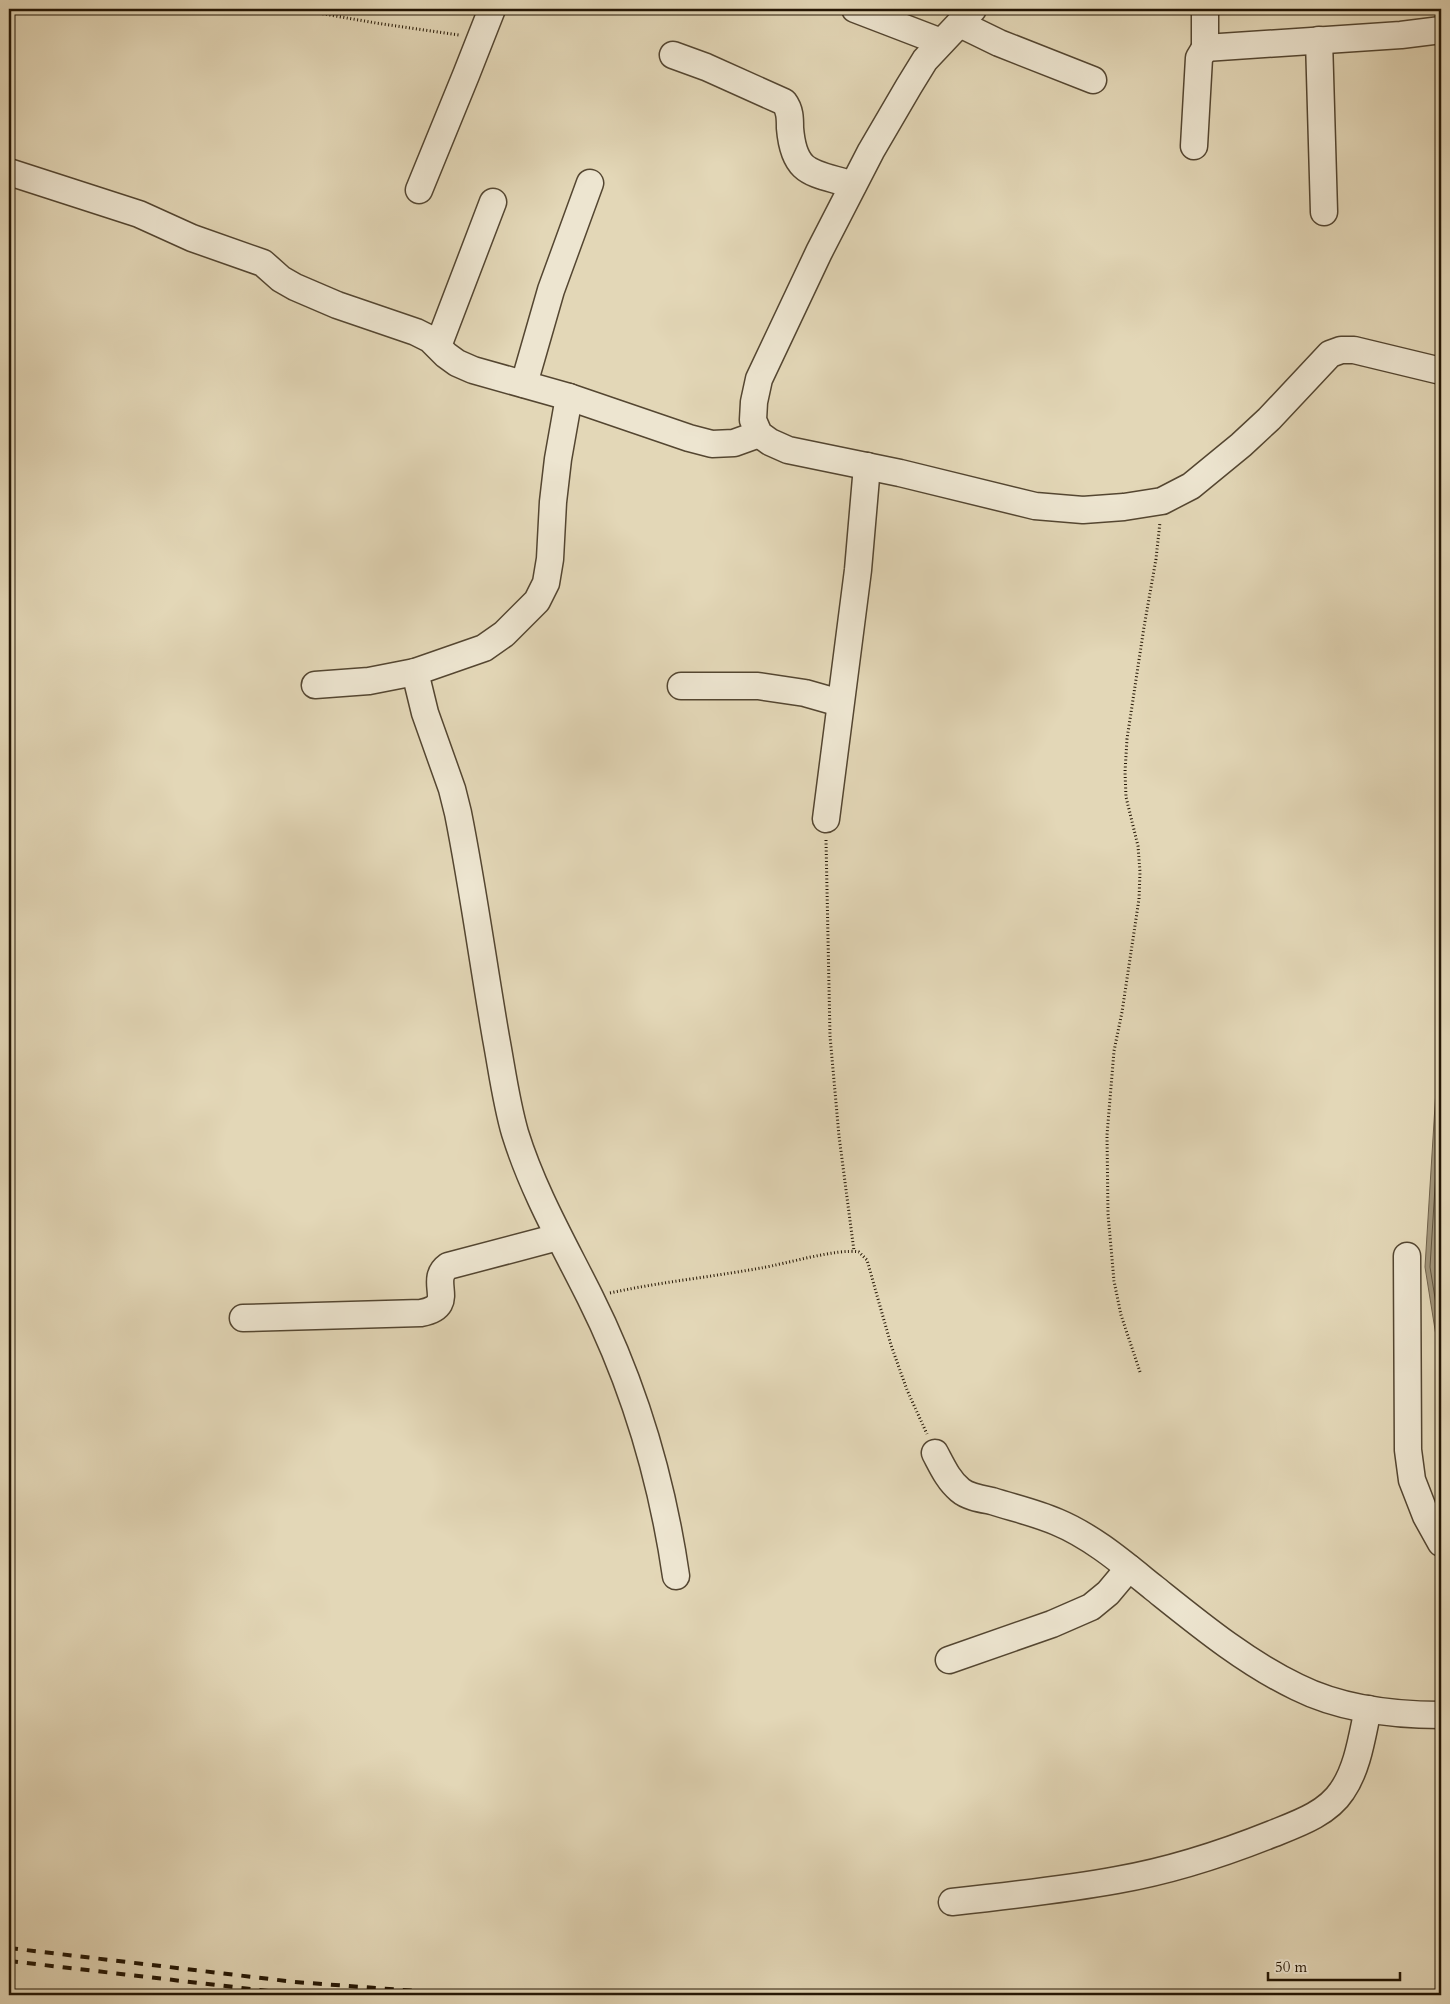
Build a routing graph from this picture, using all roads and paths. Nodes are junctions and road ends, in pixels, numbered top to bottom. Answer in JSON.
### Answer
{"nodes":[{"id":1,"x":294,"y":9,"type":"edge"},
{"id":2,"x":492,"y":9,"type":"edge"},
{"id":3,"x":855,"y":9,"type":"edge"},
{"id":4,"x":1205,"y":9,"type":"edge"},
{"id":5,"x":966,"y":16,"type":"edge"},
{"id":6,"x":1441,"y":30,"type":"edge"},
{"id":7,"x":482,"y":36,"type":"junction"},
{"id":8,"x":1319,"y":40,"type":"junction"},
{"id":9,"x":941,"y":42,"type":"junction"},
{"id":10,"x":1205,"y":48,"type":"junction"},
{"id":11,"x":673,"y":55,"type":"dead end"},
{"id":12,"x":1093,"y":80,"type":"dead end"},
{"id":13,"x":1194,"y":146,"type":"dead end"},
{"id":14,"x":9,"y":172,"type":"edge"},
{"id":15,"x":590,"y":183,"type":"dead end"},
{"id":16,"x":853,"y":185,"type":"junction"},
{"id":17,"x":419,"y":190,"type":"dead end"},
{"id":18,"x":493,"y":202,"type":"dead end"},
{"id":19,"x":1324,"y":212,"type":"dead end"},
{"id":20,"x":438,"y":346,"type":"junction"},
{"id":21,"x":1441,"y":371,"type":"edge"},
{"id":22,"x":524,"y":384,"type":"junction"},
{"id":23,"x":569,"y":397,"type":"junction"},
{"id":24,"x":759,"y":434,"type":"junction"},
{"id":25,"x":867,"y":466,"type":"junction"},
{"id":26,"x":1162,"y":501,"type":"junction"},
{"id":27,"x":415,"y":672,"type":"junction"},
{"id":28,"x":315,"y":685,"type":"dead end"},
{"id":29,"x":680,"y":686,"type":"dead end"},
{"id":30,"x":840,"y":703,"type":"junction"},
{"id":31,"x":826,"y":819,"type":"joint"},
{"id":32,"x":558,"y":1237,"type":"junction"},
{"id":33,"x":854,"y":1251,"type":"junction"},
{"id":34,"x":1407,"y":1256,"type":"dead end"},
{"id":35,"x":590,"y":1297,"type":"junction"},
{"id":36,"x":243,"y":1318,"type":"dead end"},
{"id":37,"x":1140,"y":1372,"type":"dead end"},
{"id":38,"x":935,"y":1453,"type":"joint"},
{"id":39,"x":1441,"y":1543,"type":"edge"},
{"id":40,"x":1129,"y":1568,"type":"junction"},
{"id":41,"x":676,"y":1576,"type":"dead end"},
{"id":42,"x":949,"y":1660,"type":"dead end"},
{"id":43,"x":1368,"y":1709,"type":"junction"},
{"id":44,"x":1441,"y":1715,"type":"edge"},
{"id":45,"x":952,"y":1902,"type":"dead end"}],
"edges":[{"from":1,"to":7,"type":"path"},
{"from":2,"to":7,"type":"street"},
{"from":3,"to":9,"type":"street"},
{"from":4,"to":10,"type":"street"},
{"from":5,"to":9,"type":"street"},
{"from":5,"to":12,"type":"street"},
{"from":6,"to":8,"type":"street"},
{"from":7,"to":17,"type":"street"},
{"from":8,"to":10,"type":"street"},
{"from":8,"to":19,"type":"street"},
{"from":9,"to":16,"type":"street"},
{"from":10,"to":13,"type":"street"},
{"from":11,"to":16,"type":"street"},
{"from":14,"to":20,"type":"street"},
{"from":15,"to":22,"type":"street"},
{"from":16,"to":24,"type":"street"},
{"from":18,"to":20,"type":"street"},
{"from":20,"to":22,"type":"street"},
{"from":21,"to":26,"type":"street"},
{"from":22,"to":23,"type":"street"},
{"from":23,"to":24,"type":"street"},
{"from":23,"to":27,"type":"street"},
{"from":24,"to":25,"type":"street"},
{"from":25,"to":26,"type":"street"},
{"from":25,"to":30,"type":"street"},
{"from":26,"to":37,"type":"path"},
{"from":27,"to":28,"type":"street"},
{"from":27,"to":32,"type":"street"},
{"from":29,"to":30,"type":"street"},
{"from":30,"to":31,"type":"street"},
{"from":31,"to":33,"type":"path"},
{"from":32,"to":35,"type":"street"},
{"from":32,"to":36,"type":"street"},
{"from":33,"to":35,"type":"path"},
{"from":33,"to":38,"type":"path"},
{"from":34,"to":39,"type":"street"},
{"from":35,"to":41,"type":"street"},
{"from":38,"to":40,"type":"street"},
{"from":40,"to":42,"type":"street"},
{"from":40,"to":43,"type":"street"},
{"from":43,"to":44,"type":"street"},
{"from":43,"to":45,"type":"street"}]}
